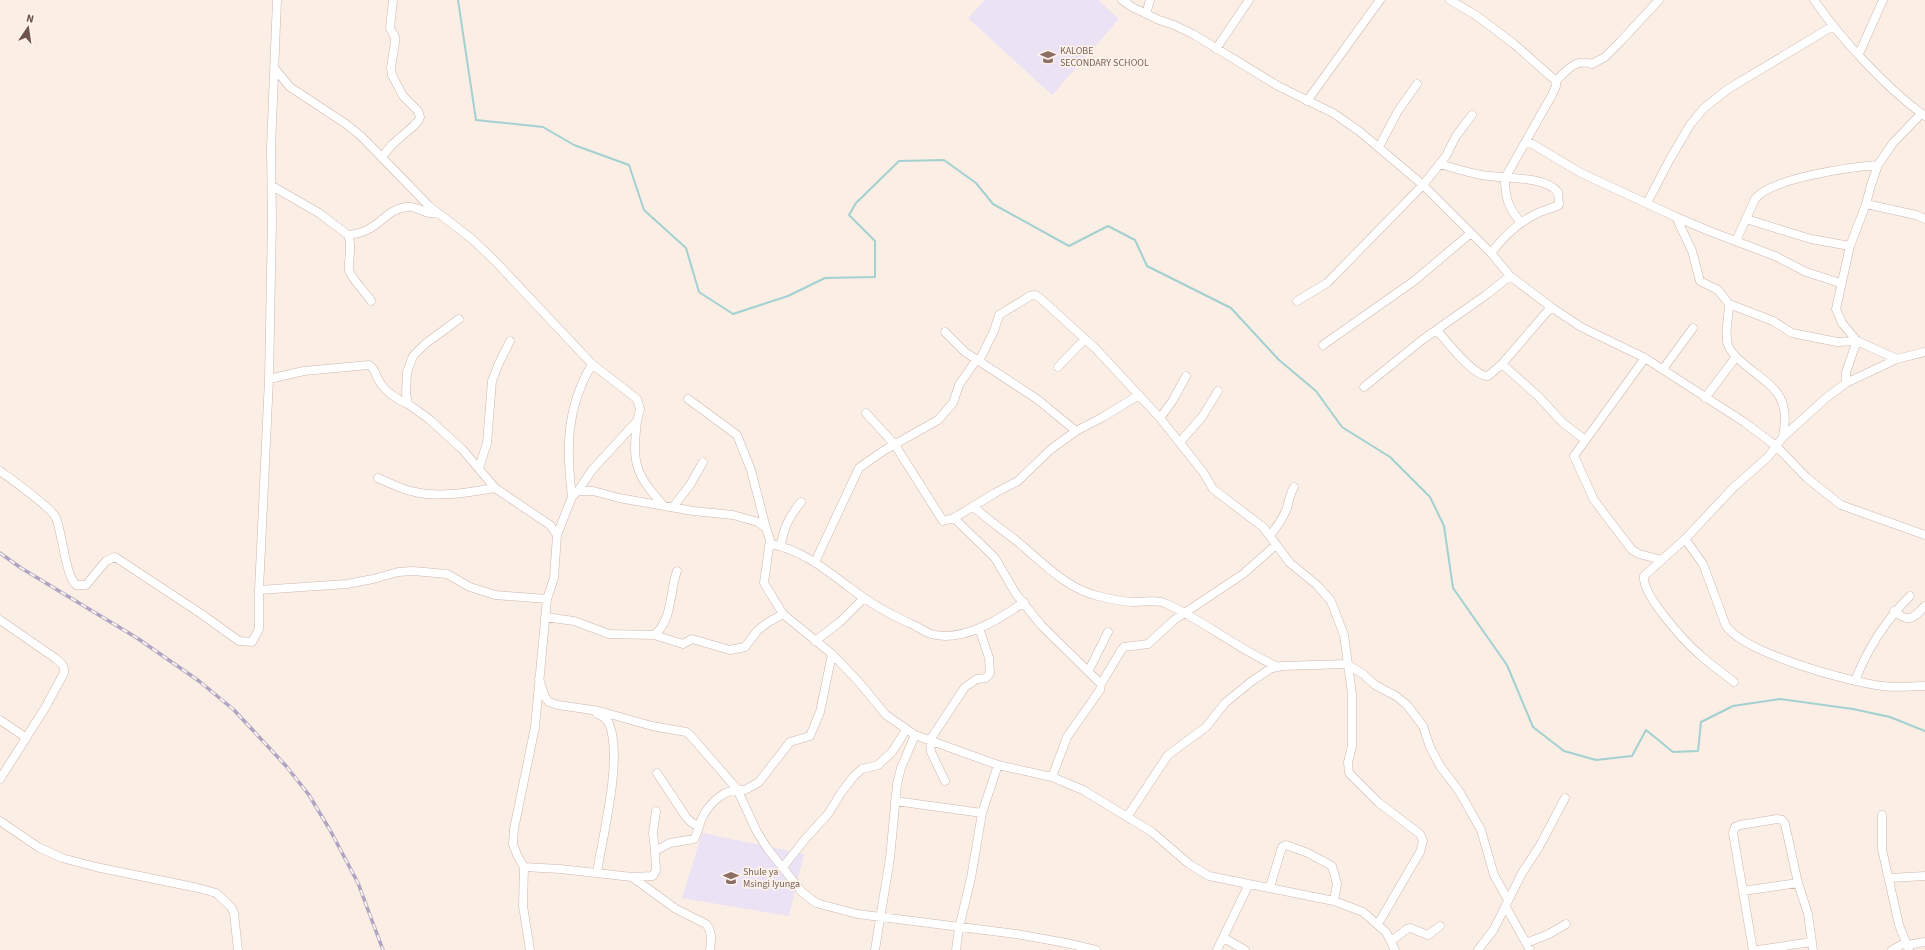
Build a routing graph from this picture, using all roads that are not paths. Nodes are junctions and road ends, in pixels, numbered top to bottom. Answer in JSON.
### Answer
{"nodes":[{"id":1,"x":277,"y":0,"type":"edge"},
{"id":2,"x":393,"y":0,"type":"edge"},
{"id":3,"x":1122,"y":0,"type":"edge"},
{"id":4,"x":1150,"y":0,"type":"edge"},
{"id":5,"x":1249,"y":0,"type":"edge"},
{"id":6,"x":1380,"y":0,"type":"edge"},
{"id":7,"x":1450,"y":0,"type":"edge"},
{"id":8,"x":1659,"y":0,"type":"edge"},
{"id":9,"x":1814,"y":0,"type":"edge"},
{"id":10,"x":1883,"y":0,"type":"edge"},
{"id":11,"x":1146,"y":14,"type":"junction"},
{"id":12,"x":1833,"y":26,"type":"junction"},
{"id":13,"x":1216,"y":49,"type":"junction"},
{"id":14,"x":1860,"y":54,"type":"junction"},
{"id":15,"x":275,"y":69,"type":"junction"},
{"id":16,"x":1556,"y":81,"type":"junction"},
{"id":17,"x":1418,"y":84,"type":"dead end"},
{"id":18,"x":1307,"y":101,"type":"junction"},
{"id":19,"x":1472,"y":115,"type":"dead end"},
{"id":20,"x":1923,"y":115,"type":"edge"},
{"id":21,"x":1526,"y":141,"type":"junction"},
{"id":22,"x":1379,"y":147,"type":"junction"},
{"id":23,"x":383,"y":157,"type":"junction"},
{"id":24,"x":1440,"y":164,"type":"junction"},
{"id":25,"x":1878,"y":165,"type":"junction"},
{"id":26,"x":1505,"y":178,"type":"junction"},
{"id":27,"x":1423,"y":185,"type":"junction"},
{"id":28,"x":272,"y":186,"type":"junction"},
{"id":29,"x":1647,"y":203,"type":"junction"},
{"id":30,"x":1866,"y":204,"type":"junction"},
{"id":31,"x":438,"y":214,"type":"junction"},
{"id":32,"x":1676,"y":217,"type":"junction"},
{"id":33,"x":1746,"y":219,"type":"junction"},
{"id":34,"x":1925,"y":219,"type":"edge"},
{"id":35,"x":1521,"y":222,"type":"junction"},
{"id":36,"x":1471,"y":233,"type":"junction"},
{"id":37,"x":348,"y":235,"type":"junction"},
{"id":38,"x":1736,"y":242,"type":"junction"},
{"id":39,"x":1850,"y":246,"type":"junction"},
{"id":40,"x":1491,"y":253,"type":"junction"},
{"id":41,"x":1510,"y":276,"type":"junction"},
{"id":42,"x":1840,"y":283,"type":"junction"},
{"id":43,"x":372,"y":300,"type":"dead end"},
{"id":44,"x":1298,"y":301,"type":"dead end"},
{"id":45,"x":1729,"y":304,"type":"junction"},
{"id":46,"x":1551,"y":308,"type":"junction"},
{"id":47,"x":459,"y":319,"type":"dead end"},
{"id":48,"x":1694,"y":328,"type":"dead end"},
{"id":49,"x":1437,"y":330,"type":"junction"},
{"id":50,"x":945,"y":332,"type":"dead end"},
{"id":51,"x":1085,"y":339,"type":"junction"},
{"id":52,"x":510,"y":341,"type":"dead end"},
{"id":53,"x":1857,"y":341,"type":"junction"},
{"id":54,"x":1323,"y":345,"type":"dead end"},
{"id":55,"x":1925,"y":352,"type":"edge"},
{"id":56,"x":1736,"y":357,"type":"junction"},
{"id":57,"x":1644,"y":358,"type":"junction"},
{"id":58,"x":1897,"y":359,"type":"junction"},
{"id":59,"x":978,"y":360,"type":"junction"},
{"id":60,"x":592,"y":364,"type":"junction"},
{"id":61,"x":1502,"y":364,"type":"junction"},
{"id":62,"x":1058,"y":367,"type":"dead end"},
{"id":63,"x":1663,"y":369,"type":"junction"},
{"id":64,"x":1186,"y":376,"type":"dead end"},
{"id":65,"x":269,"y":379,"type":"junction"},
{"id":66,"x":1846,"y":383,"type":"junction"},
{"id":67,"x":1364,"y":387,"type":"dead end"},
{"id":68,"x":1218,"y":391,"type":"dead end"},
{"id":69,"x":1139,"y":396,"type":"junction"},
{"id":70,"x":1705,"y":398,"type":"junction"},
{"id":71,"x":688,"y":399,"type":"dead end"},
{"id":72,"x":408,"y":404,"type":"junction"},
{"id":73,"x":866,"y":413,"type":"dead end"},
{"id":74,"x":1160,"y":418,"type":"junction"},
{"id":75,"x":637,"y":421,"type":"junction"},
{"id":76,"x":1076,"y":431,"type":"junction"},
{"id":77,"x":1783,"y":437,"type":"junction"},
{"id":78,"x":1584,"y":439,"type":"junction"},
{"id":79,"x":1180,"y":442,"type":"junction"},
{"id":80,"x":895,"y":445,"type":"junction"},
{"id":81,"x":1776,"y":446,"type":"junction"},
{"id":82,"x":703,"y":462,"type":"dead end"},
{"id":83,"x":479,"y":468,"type":"junction"},
{"id":84,"x":0,"y":471,"type":"edge"},
{"id":85,"x":378,"y":478,"type":"dead end"},
{"id":86,"x":1294,"y":487,"type":"dead end"},
{"id":87,"x":495,"y":488,"type":"junction"},
{"id":88,"x":575,"y":494,"type":"junction"},
{"id":89,"x":800,"y":502,"type":"dead end"},
{"id":90,"x":664,"y":506,"type":"junction"},
{"id":91,"x":974,"y":506,"type":"junction"},
{"id":92,"x":673,"y":507,"type":"junction"},
{"id":93,"x":954,"y":518,"type":"junction"},
{"id":94,"x":766,"y":528,"type":"junction"},
{"id":95,"x":1923,"y":533,"type":"edge"},
{"id":96,"x":556,"y":535,"type":"junction"},
{"id":97,"x":1270,"y":535,"type":"junction"},
{"id":98,"x":1685,"y":539,"type":"junction"},
{"id":99,"x":770,"y":544,"type":"junction"},
{"id":100,"x":1276,"y":544,"type":"junction"},
{"id":101,"x":781,"y":546,"type":"junction"},
{"id":102,"x":1662,"y":560,"type":"junction"},
{"id":103,"x":814,"y":562,"type":"junction"},
{"id":104,"x":677,"y":571,"type":"dead end"},
{"id":105,"x":259,"y":590,"type":"junction"},
{"id":106,"x":1910,"y":596,"type":"dead end"},
{"id":107,"x":864,"y":598,"type":"junction"},
{"id":108,"x":547,"y":599,"type":"junction"},
{"id":109,"x":1024,"y":602,"type":"junction"},
{"id":110,"x":1925,"y":606,"type":"edge"},
{"id":111,"x":1894,"y":611,"type":"junction"},
{"id":112,"x":1184,"y":613,"type":"junction"},
{"id":113,"x":783,"y":614,"type":"junction"},
{"id":114,"x":546,"y":617,"type":"junction"},
{"id":115,"x":0,"y":620,"type":"edge"},
{"id":116,"x":979,"y":628,"type":"junction"},
{"id":117,"x":1108,"y":632,"type":"dead end"},
{"id":118,"x":654,"y":636,"type":"junction"},
{"id":119,"x":815,"y":641,"type":"junction"},
{"id":120,"x":832,"y":654,"type":"junction"},
{"id":121,"x":1347,"y":664,"type":"junction"},
{"id":122,"x":1278,"y":667,"type":"junction"},
{"id":123,"x":1089,"y":670,"type":"junction"},
{"id":124,"x":539,"y":679,"type":"junction"},
{"id":125,"x":1855,"y":681,"type":"junction"},
{"id":126,"x":1734,"y":682,"type":"dead end"},
{"id":127,"x":1101,"y":684,"type":"junction"},
{"id":128,"x":1925,"y":686,"type":"edge"},
{"id":129,"x":591,"y":711,"type":"junction"},
{"id":130,"x":0,"y":720,"type":"edge"},
{"id":131,"x":906,"y":730,"type":"junction"},
{"id":132,"x":914,"y":735,"type":"junction"},
{"id":133,"x":25,"y":737,"type":"junction"},
{"id":134,"x":930,"y":740,"type":"junction"},
{"id":135,"x":998,"y":765,"type":"junction"},
{"id":136,"x":657,"y":773,"type":"dead end"},
{"id":137,"x":1052,"y":777,"type":"junction"},
{"id":138,"x":0,"y":778,"type":"edge"},
{"id":139,"x":945,"y":781,"type":"dead end"},
{"id":140,"x":737,"y":789,"type":"junction"},
{"id":141,"x":1565,"y":798,"type":"dead end"},
{"id":142,"x":895,"y":801,"type":"junction"},
{"id":143,"x":656,"y":811,"type":"dead end"},
{"id":144,"x":982,"y":813,"type":"junction"},
{"id":145,"x":1882,"y":814,"type":"dead end"},
{"id":146,"x":1127,"y":818,"type":"junction"},
{"id":147,"x":0,"y":821,"type":"edge"},
{"id":148,"x":699,"y":826,"type":"junction"},
{"id":149,"x":655,"y":851,"type":"junction"},
{"id":150,"x":524,"y":867,"type":"junction"},
{"id":151,"x":783,"y":867,"type":"junction"},
{"id":152,"x":597,"y":872,"type":"junction"},
{"id":153,"x":1925,"y":876,"type":"edge"},
{"id":154,"x":632,"y":877,"type":"junction"},
{"id":155,"x":1890,"y":878,"type":"junction"},
{"id":156,"x":1798,"y":883,"type":"junction"},
{"id":157,"x":1248,"y":884,"type":"junction"},
{"id":158,"x":1270,"y":887,"type":"junction"},
{"id":159,"x":1743,"y":891,"type":"junction"},
{"id":160,"x":1334,"y":901,"type":"junction"},
{"id":161,"x":1507,"y":904,"type":"junction"},
{"id":162,"x":880,"y":917,"type":"junction"},
{"id":163,"x":1378,"y":924,"type":"junction"},
{"id":164,"x":1566,"y":924,"type":"dead end"},
{"id":165,"x":1440,"y":926,"type":"dead end"},
{"id":166,"x":959,"y":928,"type":"junction"},
{"id":167,"x":1224,"y":938,"type":"junction"},
{"id":168,"x":1391,"y":941,"type":"junction"},
{"id":169,"x":1925,"y":942,"type":"edge"},
{"id":170,"x":1528,"y":946,"type":"edge"},
{"id":171,"x":1812,"y":946,"type":"edge"},
{"id":172,"x":1907,"y":946,"type":"edge"},
{"id":173,"x":238,"y":950,"type":"edge"},
{"id":174,"x":530,"y":950,"type":"edge"},
{"id":175,"x":710,"y":950,"type":"edge"},
{"id":176,"x":875,"y":950,"type":"edge"},
{"id":177,"x":956,"y":950,"type":"edge"},
{"id":178,"x":1096,"y":950,"type":"edge"},
{"id":179,"x":1217,"y":950,"type":"edge"},
{"id":180,"x":1245,"y":950,"type":"edge"},
{"id":181,"x":1390,"y":950,"type":"edge"},
{"id":182,"x":1395,"y":950,"type":"edge"},
{"id":183,"x":1478,"y":950,"type":"edge"},
{"id":184,"x":1753,"y":950,"type":"edge"},
{"id":185,"x":1758,"y":950,"type":"edge"},
{"id":186,"x":1892,"y":950,"type":"edge"}],
"edges":[{"from":1,"to":15,"type":"street"},
{"from":2,"to":23,"type":"street"},
{"from":3,"to":11,"type":"street"},
{"from":4,"to":11,"type":"street"},
{"from":5,"to":13,"type":"street"},
{"from":6,"to":18,"type":"street"},
{"from":7,"to":16,"type":"street"},
{"from":8,"to":16,"type":"street"},
{"from":9,"to":12,"type":"street"},
{"from":10,"to":14,"type":"street"},
{"from":11,"to":13,"type":"street"},
{"from":12,"to":14,"type":"street"},
{"from":12,"to":29,"type":"street"},
{"from":13,"to":18,"type":"street"},
{"from":14,"to":20,"type":"street"},
{"from":15,"to":23,"type":"street"},
{"from":15,"to":28,"type":"street"},
{"from":16,"to":21,"type":"street"},
{"from":17,"to":22,"type":"street"},
{"from":18,"to":22,"type":"street"},
{"from":19,"to":24,"type":"street"},
{"from":20,"to":25,"type":"street"},
{"from":21,"to":26,"type":"street"},
{"from":21,"to":29,"type":"street"},
{"from":22,"to":27,"type":"street"},
{"from":23,"to":31,"type":"street"},
{"from":24,"to":26,"type":"street"},
{"from":24,"to":27,"type":"street"},
{"from":25,"to":30,"type":"street"},
{"from":25,"to":33,"type":"street"},
{"from":26,"to":35,"type":"street"},
{"from":26,"to":35,"type":"street"},
{"from":27,"to":36,"type":"street"},
{"from":27,"to":44,"type":"street"},
{"from":28,"to":37,"type":"street"},
{"from":28,"to":65,"type":"street"},
{"from":29,"to":32,"type":"street"},
{"from":30,"to":34,"type":"street"},
{"from":30,"to":39,"type":"street"},
{"from":31,"to":37,"type":"street"},
{"from":31,"to":60,"type":"street"},
{"from":32,"to":38,"type":"street"},
{"from":32,"to":45,"type":"street"},
{"from":33,"to":38,"type":"street"},
{"from":33,"to":39,"type":"street"},
{"from":35,"to":40,"type":"street"},
{"from":36,"to":40,"type":"street"},
{"from":36,"to":54,"type":"street"},
{"from":37,"to":43,"type":"street"},
{"from":38,"to":42,"type":"street"},
{"from":39,"to":42,"type":"street"},
{"from":40,"to":41,"type":"street"},
{"from":41,"to":46,"type":"street"},
{"from":41,"to":49,"type":"street"},
{"from":42,"to":53,"type":"street"},
{"from":45,"to":53,"type":"street"},
{"from":45,"to":56,"type":"street"},
{"from":46,"to":57,"type":"street"},
{"from":46,"to":61,"type":"street"},
{"from":47,"to":72,"type":"street"},
{"from":48,"to":63,"type":"street"},
{"from":49,"to":61,"type":"street"},
{"from":49,"to":67,"type":"street"},
{"from":50,"to":59,"type":"street"},
{"from":51,"to":59,"type":"street"},
{"from":51,"to":62,"type":"street"},
{"from":51,"to":69,"type":"street"},
{"from":52,"to":83,"type":"street"},
{"from":53,"to":58,"type":"street"},
{"from":53,"to":66,"type":"street"},
{"from":55,"to":58,"type":"street"},
{"from":56,"to":70,"type":"street"},
{"from":56,"to":77,"type":"street"},
{"from":57,"to":63,"type":"street"},
{"from":57,"to":78,"type":"street"},
{"from":58,"to":66,"type":"street"},
{"from":59,"to":76,"type":"street"},
{"from":59,"to":80,"type":"street"},
{"from":60,"to":75,"type":"street"},
{"from":60,"to":88,"type":"street"},
{"from":61,"to":78,"type":"street"},
{"from":63,"to":70,"type":"street"},
{"from":64,"to":74,"type":"street"},
{"from":65,"to":72,"type":"street"},
{"from":65,"to":105,"type":"street"},
{"from":66,"to":77,"type":"street"},
{"from":68,"to":79,"type":"street"},
{"from":69,"to":74,"type":"street"},
{"from":69,"to":76,"type":"street"},
{"from":70,"to":81,"type":"street"},
{"from":71,"to":94,"type":"street"},
{"from":72,"to":83,"type":"street"},
{"from":73,"to":80,"type":"street"},
{"from":74,"to":79,"type":"street"},
{"from":75,"to":88,"type":"street"},
{"from":75,"to":90,"type":"street"},
{"from":76,"to":91,"type":"street"},
{"from":77,"to":81,"type":"street"},
{"from":78,"to":102,"type":"street"},
{"from":79,"to":97,"type":"street"},
{"from":80,"to":93,"type":"street"},
{"from":80,"to":103,"type":"street"},
{"from":81,"to":95,"type":"street"},
{"from":81,"to":98,"type":"street"},
{"from":82,"to":92,"type":"street"},
{"from":83,"to":87,"type":"street"},
{"from":84,"to":105,"type":"street"},
{"from":85,"to":87,"type":"street"},
{"from":86,"to":97,"type":"street"},
{"from":87,"to":96,"type":"street"},
{"from":88,"to":90,"type":"street"},
{"from":88,"to":96,"type":"street"},
{"from":89,"to":101,"type":"street"},
{"from":90,"to":92,"type":"street"},
{"from":91,"to":93,"type":"street"},
{"from":91,"to":112,"type":"street"},
{"from":92,"to":94,"type":"street"},
{"from":93,"to":109,"type":"street"},
{"from":94,"to":99,"type":"street"},
{"from":96,"to":108,"type":"street"},
{"from":97,"to":100,"type":"street"},
{"from":98,"to":102,"type":"street"},
{"from":98,"to":125,"type":"street"},
{"from":99,"to":101,"type":"street"},
{"from":99,"to":113,"type":"street"},
{"from":100,"to":112,"type":"street"},
{"from":100,"to":121,"type":"street"},
{"from":101,"to":103,"type":"street"},
{"from":102,"to":126,"type":"street"},
{"from":103,"to":107,"type":"street"},
{"from":104,"to":118,"type":"street"},
{"from":105,"to":108,"type":"street"},
{"from":106,"to":111,"type":"street"},
{"from":107,"to":116,"type":"street"},
{"from":107,"to":119,"type":"street"},
{"from":108,"to":114,"type":"street"},
{"from":109,"to":116,"type":"street"},
{"from":109,"to":123,"type":"street"},
{"from":110,"to":111,"type":"street"},
{"from":111,"to":125,"type":"street"},
{"from":112,"to":122,"type":"street"},
{"from":112,"to":127,"type":"street"},
{"from":113,"to":118,"type":"street"},
{"from":113,"to":119,"type":"street"},
{"from":114,"to":118,"type":"street"},
{"from":114,"to":124,"type":"street"},
{"from":115,"to":133,"type":"street"},
{"from":116,"to":134,"type":"street"},
{"from":117,"to":123,"type":"street"},
{"from":119,"to":120,"type":"street"},
{"from":120,"to":131,"type":"street"},
{"from":120,"to":140,"type":"street"},
{"from":121,"to":122,"type":"street"},
{"from":121,"to":161,"type":"street"},
{"from":121,"to":163,"type":"street"},
{"from":122,"to":146,"type":"street"},
{"from":123,"to":127,"type":"street"},
{"from":124,"to":129,"type":"street"},
{"from":124,"to":150,"type":"street"},
{"from":125,"to":128,"type":"street"},
{"from":127,"to":137,"type":"street"},
{"from":129,"to":140,"type":"street"},
{"from":129,"to":152,"type":"street"},
{"from":130,"to":133,"type":"street"},
{"from":131,"to":132,"type":"street"},
{"from":131,"to":151,"type":"street"},
{"from":132,"to":134,"type":"street"},
{"from":132,"to":142,"type":"street"},
{"from":133,"to":138,"type":"street"},
{"from":134,"to":135,"type":"street"},
{"from":134,"to":139,"type":"street"},
{"from":135,"to":137,"type":"street"},
{"from":135,"to":144,"type":"street"},
{"from":136,"to":148,"type":"street"},
{"from":137,"to":146,"type":"street"},
{"from":140,"to":148,"type":"street"},
{"from":140,"to":151,"type":"street"},
{"from":141,"to":161,"type":"street"},
{"from":142,"to":144,"type":"street"},
{"from":142,"to":162,"type":"street"},
{"from":143,"to":149,"type":"street"},
{"from":144,"to":166,"type":"street"},
{"from":145,"to":155,"type":"street"},
{"from":146,"to":157,"type":"street"},
{"from":147,"to":173,"type":"street"},
{"from":148,"to":149,"type":"street"},
{"from":149,"to":154,"type":"street"},
{"from":150,"to":152,"type":"street"},
{"from":150,"to":174,"type":"street"},
{"from":151,"to":162,"type":"street"},
{"from":152,"to":154,"type":"street"},
{"from":153,"to":155,"type":"street"},
{"from":154,"to":175,"type":"street"},
{"from":155,"to":172,"type":"street"},
{"from":156,"to":159,"type":"street"},
{"from":156,"to":159,"type":"street"},
{"from":156,"to":171,"type":"street"},
{"from":157,"to":158,"type":"street"},
{"from":157,"to":167,"type":"street"},
{"from":158,"to":160,"type":"street"},
{"from":158,"to":160,"type":"street"},
{"from":159,"to":184,"type":"street"},
{"from":160,"to":163,"type":"street"},
{"from":161,"to":170,"type":"street"},
{"from":161,"to":183,"type":"street"},
{"from":162,"to":166,"type":"street"},
{"from":162,"to":176,"type":"street"},
{"from":163,"to":168,"type":"street"},
{"from":164,"to":170,"type":"street"},
{"from":165,"to":168,"type":"street"},
{"from":166,"to":177,"type":"street"},
{"from":166,"to":178,"type":"street"},
{"from":167,"to":179,"type":"street"},
{"from":167,"to":180,"type":"street"},
{"from":168,"to":182,"type":"street"},
{"from":169,"to":172,"type":"street"},
{"from":171,"to":185,"type":"street"},
{"from":172,"to":186,"type":"street"},
{"from":181,"to":182,"type":"street"}]}
